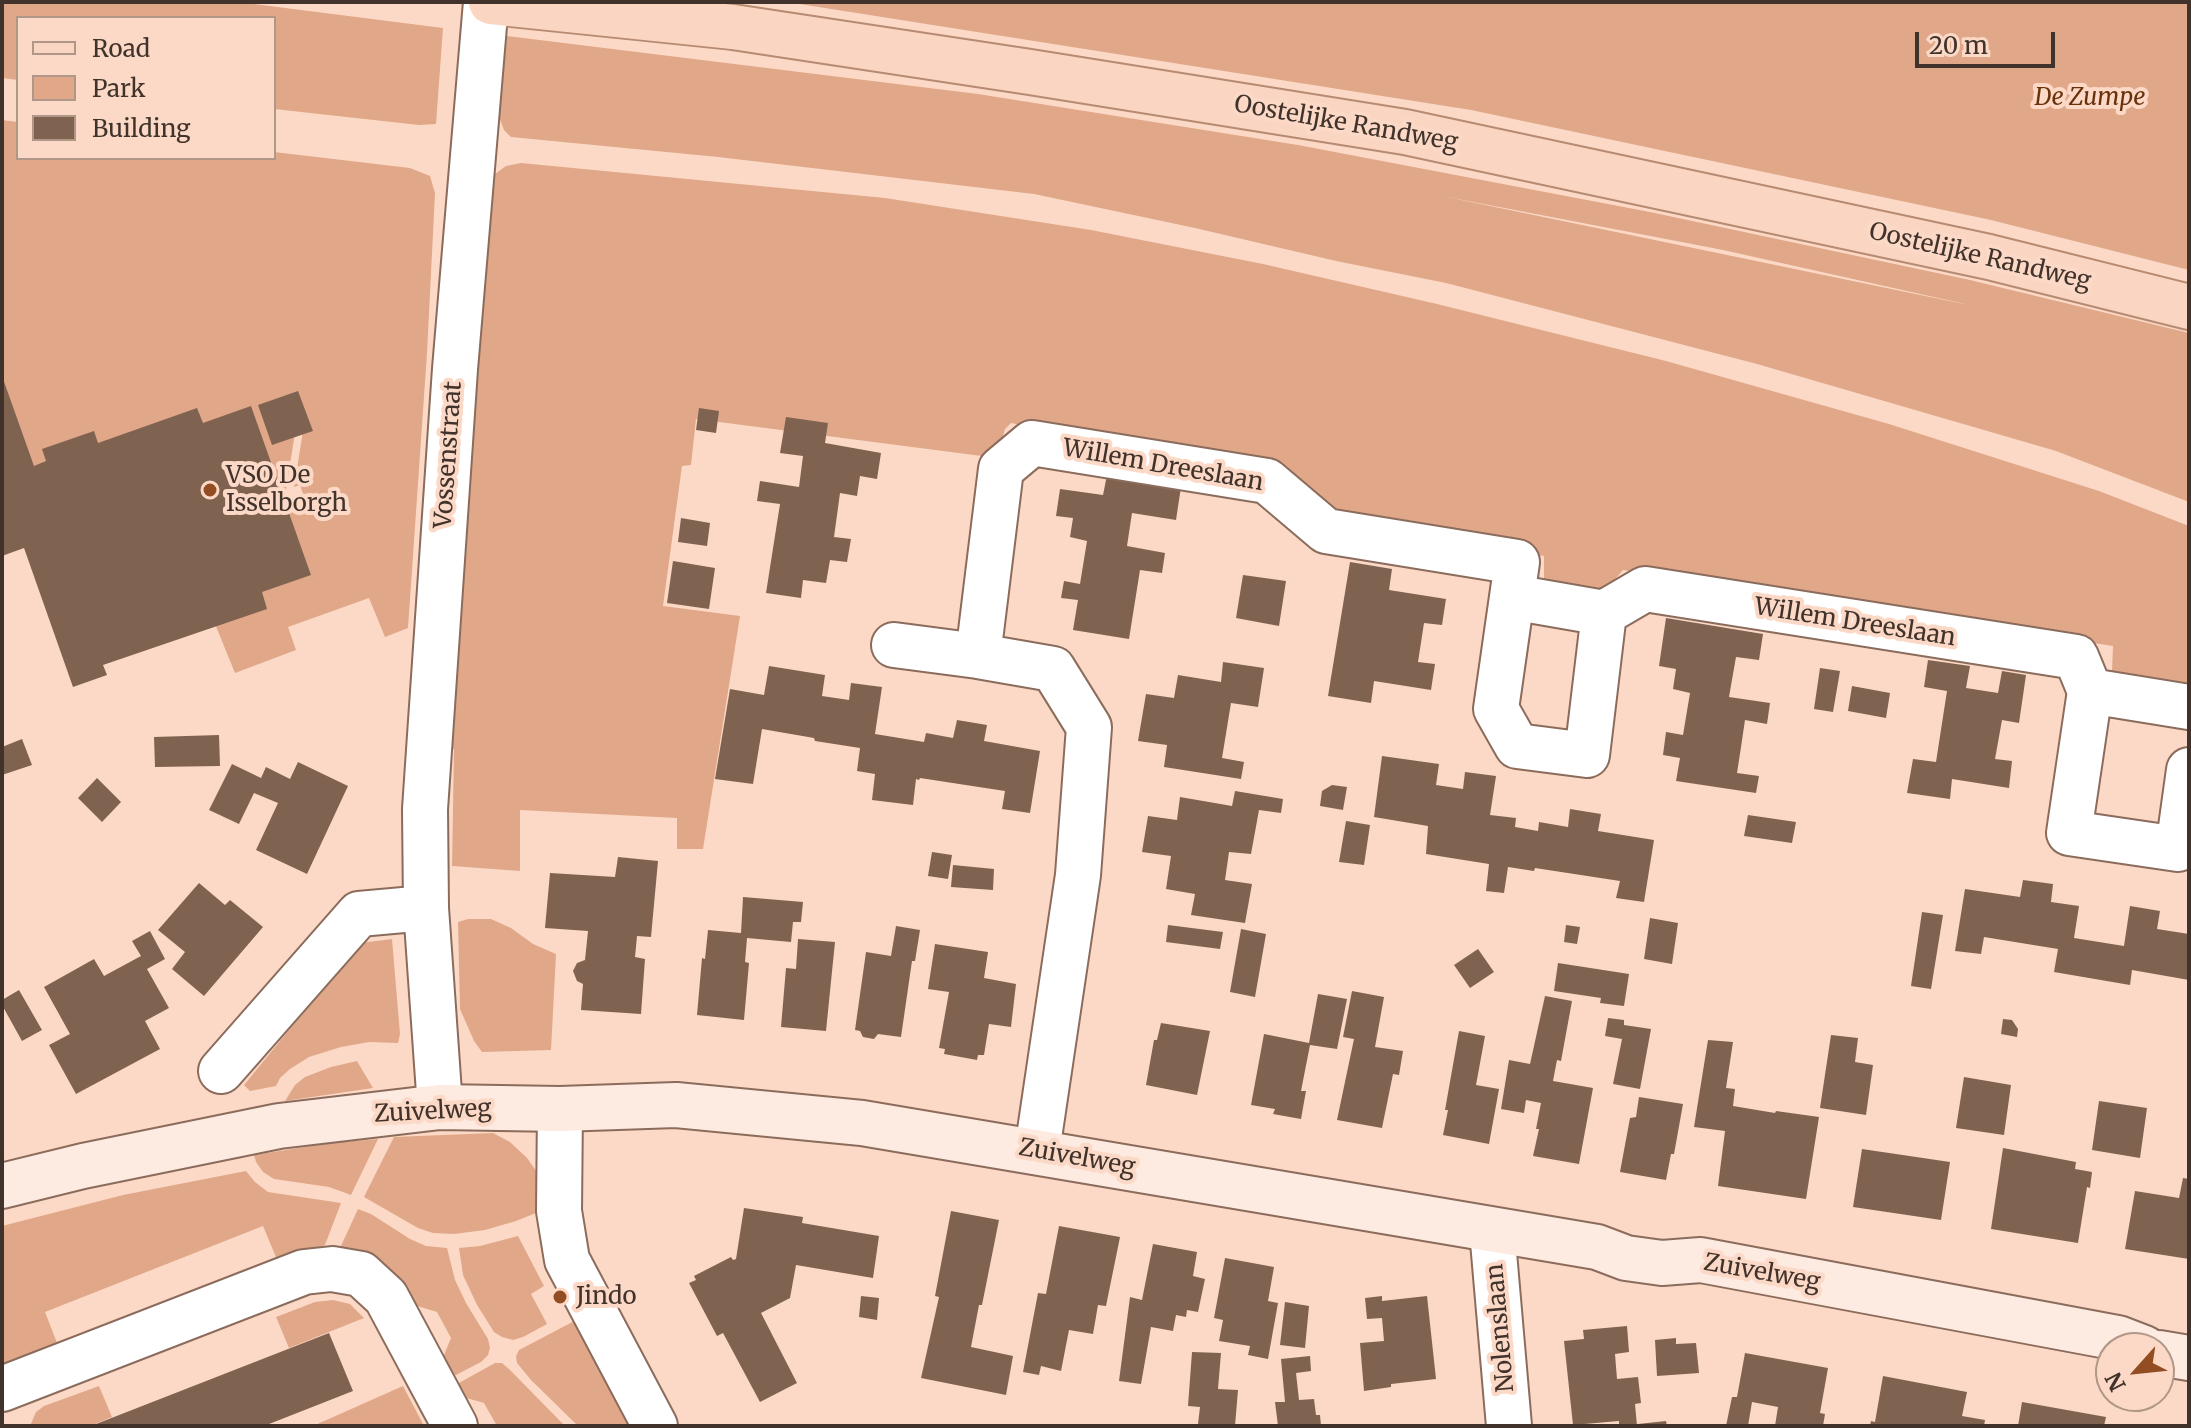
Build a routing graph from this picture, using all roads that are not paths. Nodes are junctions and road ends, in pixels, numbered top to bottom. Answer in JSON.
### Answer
{"nodes":[{"id":1,"x":489,"y":2,"type":"edge"},
{"id":2,"x":2189,"y":307,"type":"edge"},
{"id":3,"x":1512,"y":597,"type":"junction"},
{"id":4,"x":1604,"y":613,"type":"junction"},
{"id":5,"x":894,"y":645,"type":"dead end"},
{"id":6,"x":978,"y":656,"type":"junction"},
{"id":7,"x":2090,"y":691,"type":"junction"},
{"id":8,"x":2189,"y":707,"type":"edge"},
{"id":9,"x":2189,"y":770,"type":"edge"},
{"id":10,"x":426,"y":908,"type":"junction"},
{"id":11,"x":221,"y":1071,"type":"dead end"},
{"id":12,"x":440,"y":1107,"type":"junction"},
{"id":13,"x":560,"y":1109,"type":"junction"},
{"id":14,"x":1037,"y":1151,"type":"junction"},
{"id":15,"x":2,"y":1186,"type":"edge"},
{"id":16,"x":1492,"y":1230,"type":"junction"},
{"id":17,"x":2095,"y":1334,"type":"edge"},
{"id":18,"x":2,"y":1389,"type":"edge"},
{"id":19,"x":455,"y":1426,"type":"edge"},
{"id":20,"x":655,"y":1426,"type":"edge"},
{"id":21,"x":1509,"y":1426,"type":"edge"}],
"edges":[{"from":1,"to":2,"type":"main road","name":"Oostelijke Randweg"},
{"from":1,"to":10,"type":"street","name":"Vossenstraat"},
{"from":3,"to":4,"type":"street"},
{"from":3,"to":4,"type":"street","name":"Willem Dreeslaan"},
{"from":3,"to":6,"type":"street","name":"Willem Dreeslaan"},
{"from":4,"to":7,"type":"street","name":"Willem Dreeslaan"},
{"from":5,"to":6,"type":"street"},
{"from":6,"to":14,"type":"street"},
{"from":7,"to":8,"type":"street"},
{"from":7,"to":9,"type":"street"},
{"from":10,"to":11,"type":"street"},
{"from":10,"to":12,"type":"street","name":"Vossenstraat"},
{"from":12,"to":13,"type":"street","name":"Zuivelweg"},
{"from":12,"to":15,"type":"street","name":"Zuivelweg"},
{"from":13,"to":14,"type":"street","name":"Zuivelweg"},
{"from":13,"to":20,"type":"street"},
{"from":14,"to":16,"type":"street","name":"Zuivelweg"},
{"from":16,"to":17,"type":"street","name":"Zuivelweg"},
{"from":16,"to":21,"type":"street","name":"Nolenslaan"},
{"from":18,"to":19,"type":"street"}]}
